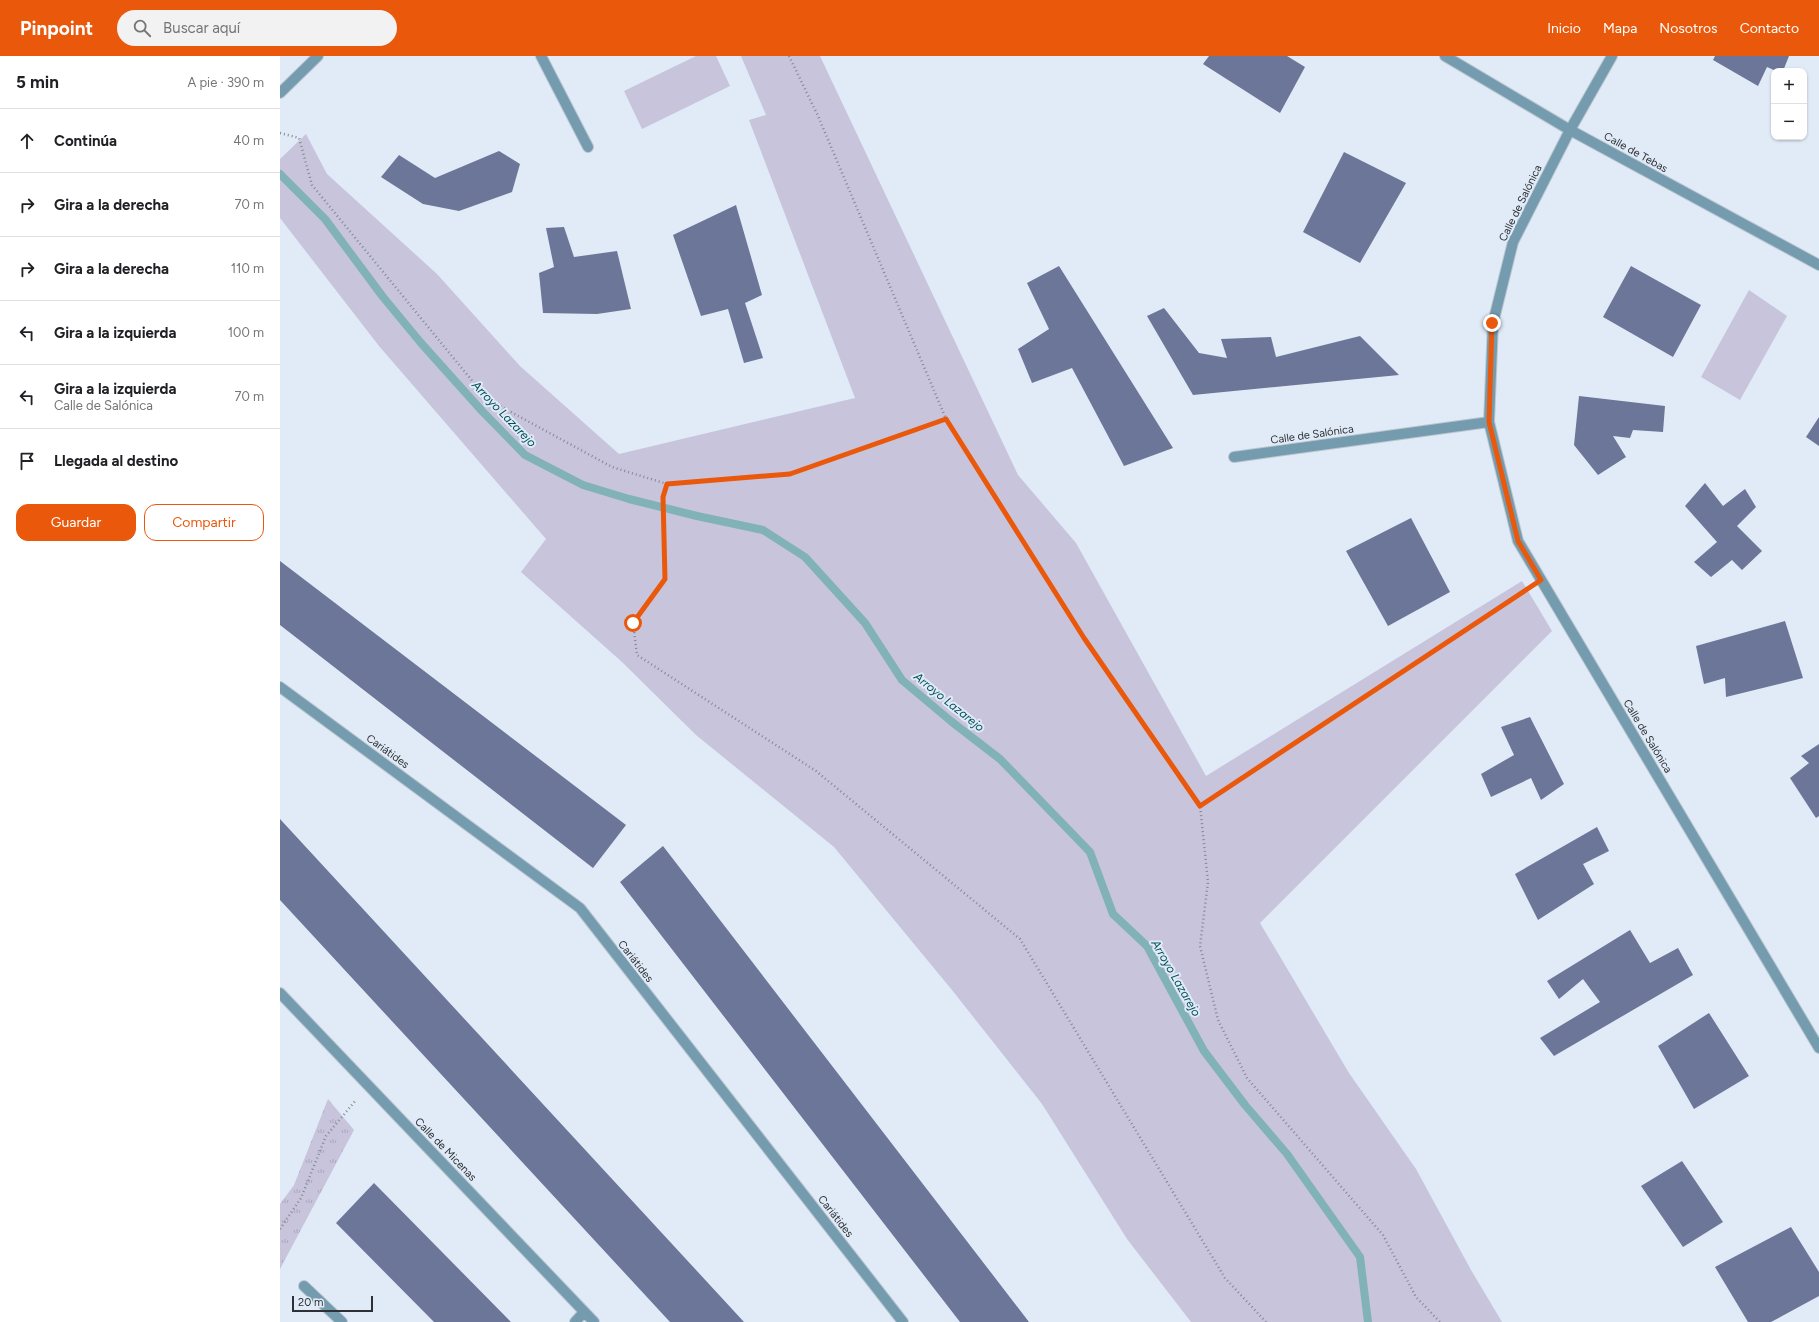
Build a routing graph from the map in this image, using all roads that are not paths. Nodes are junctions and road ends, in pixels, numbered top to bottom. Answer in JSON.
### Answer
{"nodes":[{"id":1,"x":318,"y":56,"type":"edge"},
{"id":2,"x":541,"y":56,"type":"edge"},
{"id":3,"x":1445,"y":56,"type":"edge"},
{"id":4,"x":1612,"y":56,"type":"edge"},
{"id":5,"x":280,"y":93,"type":"edge"},
{"id":6,"x":1570,"y":130,"type":"junction"},
{"id":7,"x":588,"y":147,"type":"dead end"},
{"id":8,"x":1819,"y":265,"type":"edge"},
{"id":9,"x":1489,"y":422,"type":"junction"},
{"id":10,"x":1234,"y":457,"type":"dead end"},
{"id":11,"x":280,"y":687,"type":"edge"},
{"id":12,"x":280,"y":993,"type":"edge"},
{"id":13,"x":1819,"y":1048,"type":"edge"},
{"id":14,"x":304,"y":1286,"type":"dead end"},
{"id":15,"x":584,"y":1312,"type":"junction"},
{"id":16,"x":342,"y":1322,"type":"edge"},
{"id":17,"x":575,"y":1322,"type":"edge"},
{"id":18,"x":594,"y":1322,"type":"edge"},
{"id":19,"x":903,"y":1322,"type":"edge"}],
"edges":[{"from":1,"to":5,"type":"street"},
{"from":2,"to":7,"type":"street"},
{"from":3,"to":6,"type":"street","name":"Calle de Tebas"},
{"from":4,"to":6,"type":"street","name":"Calle de Salónica"},
{"from":6,"to":8,"type":"street","name":"Calle de Tebas"},
{"from":6,"to":9,"type":"street","name":"Calle de Salónica"},
{"from":9,"to":10,"type":"street","name":"Calle de Salónica"},
{"from":9,"to":13,"type":"street","name":"Calle de Salónica"},
{"from":11,"to":19,"type":"street","name":"Cariátides"},
{"from":12,"to":15,"type":"street","name":"Calle de Micenas"},
{"from":14,"to":16,"type":"street"},
{"from":15,"to":17,"type":"street"},
{"from":15,"to":18,"type":"street","name":"Calle de Micenas"}]}
